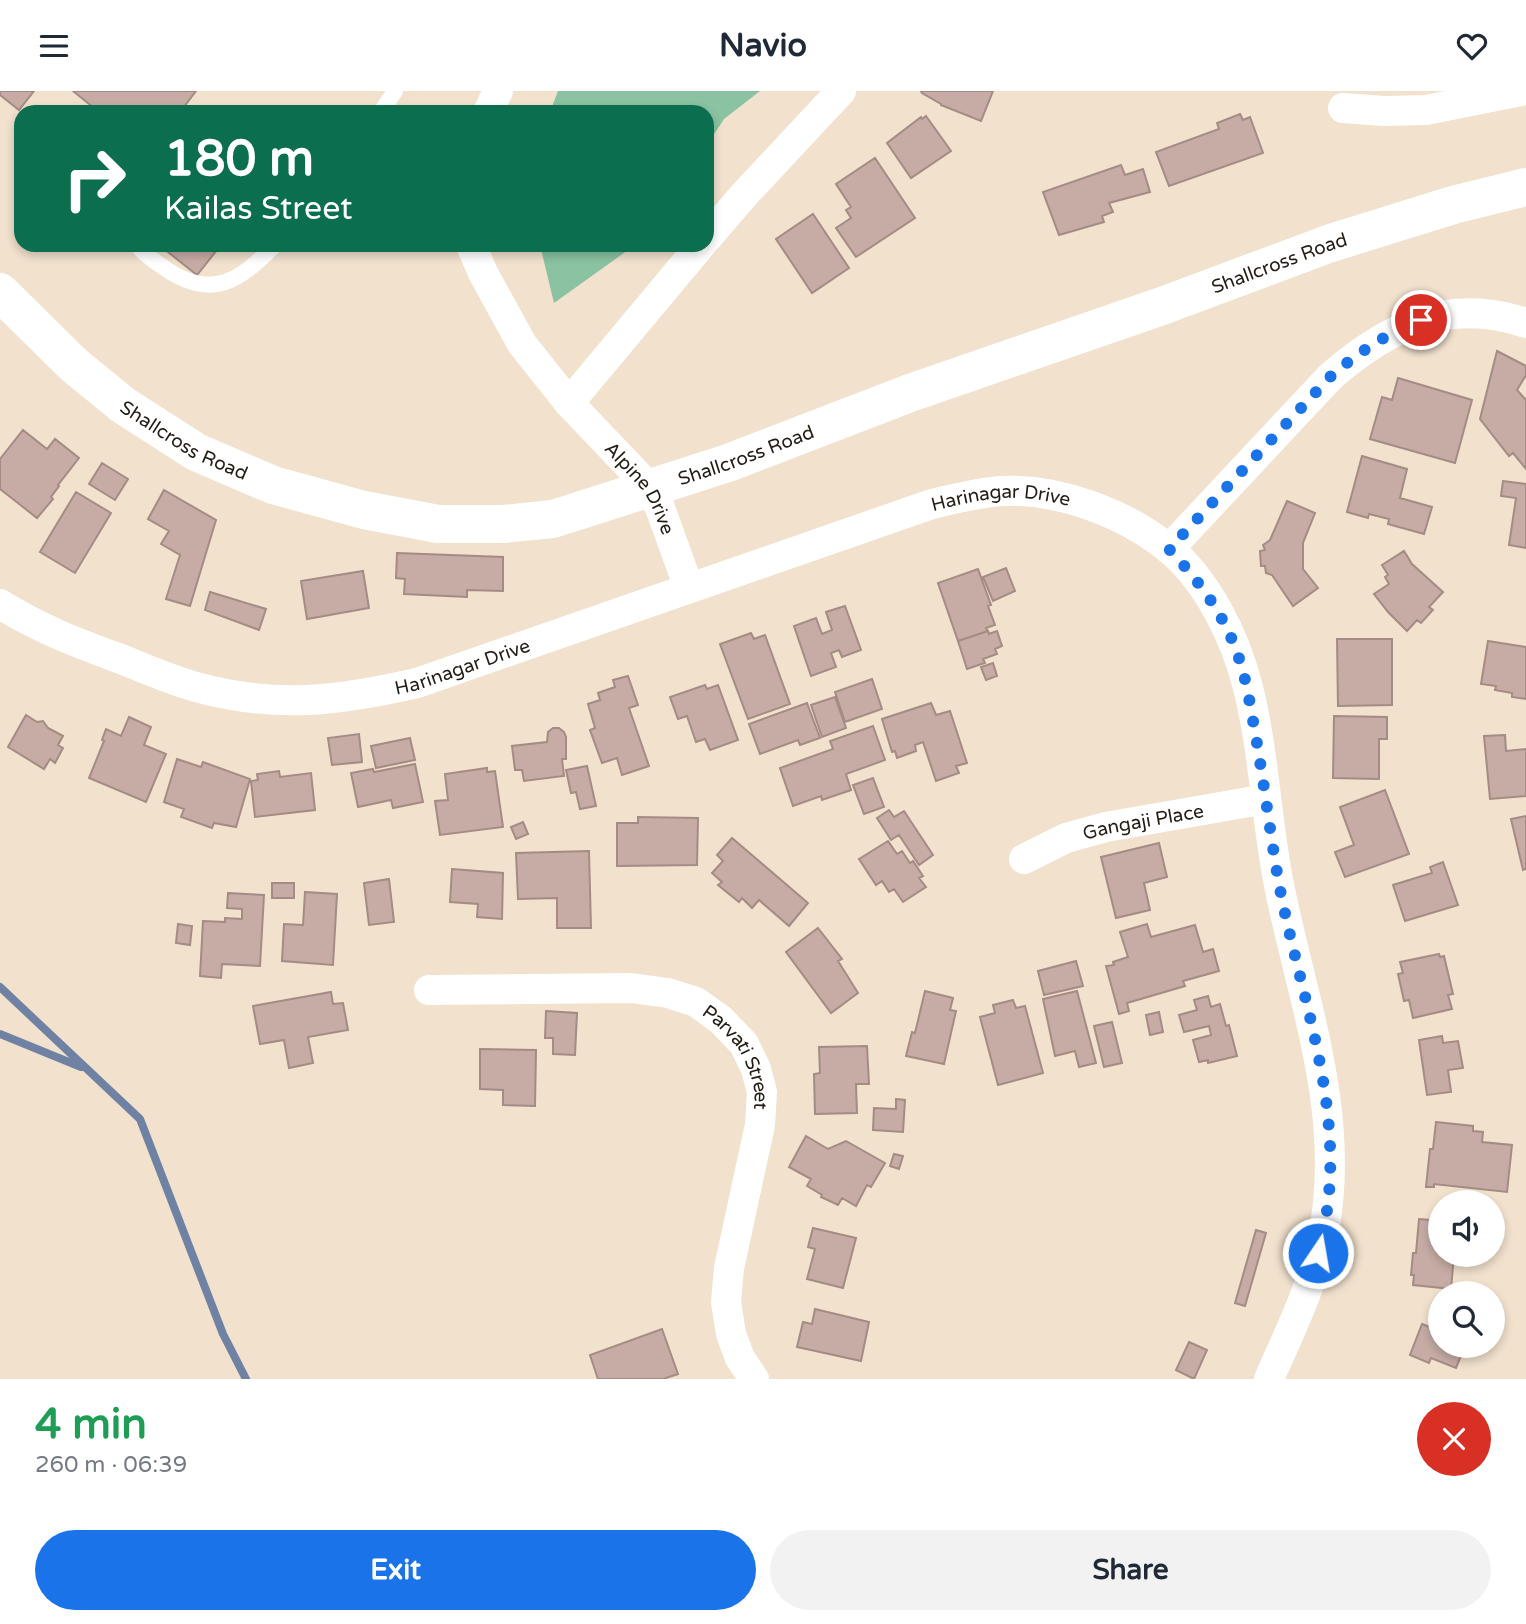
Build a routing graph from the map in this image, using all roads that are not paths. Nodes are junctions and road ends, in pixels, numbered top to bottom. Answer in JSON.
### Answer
{"nodes":[{"id":1,"x":841,"y":91,"type":"edge"},
{"id":2,"x":1521,"y":91,"type":"edge"},
{"id":3,"x":1343,"y":108,"type":"dead end"},
{"id":4,"x":1526,"y":187,"type":"edge"},
{"id":5,"x":714,"y":230,"type":"edge"},
{"id":6,"x":142,"y":252,"type":"edge"},
{"id":7,"x":268,"y":252,"type":"edge"},
{"id":8,"x":474,"y":252,"type":"edge"},
{"id":9,"x":695,"y":252,"type":"edge"},
{"id":10,"x":0,"y":292,"type":"edge"},
{"id":11,"x":1526,"y":323,"type":"edge"},
{"id":12,"x":569,"y":403,"type":"junction"},
{"id":13,"x":650,"y":488,"type":"junction"},
{"id":14,"x":1169,"y":549,"type":"junction"},
{"id":15,"x":690,"y":588,"type":"junction"},
{"id":16,"x":0,"y":604,"type":"edge"},
{"id":17,"x":1266,"y":799,"type":"junction"},
{"id":18,"x":1024,"y":859,"type":"dead end"},
{"id":19,"x":429,"y":990,"type":"dead end"},
{"id":20,"x":754,"y":1379,"type":"edge"},
{"id":21,"x":1269,"y":1379,"type":"edge"}],
"edges":[{"from":1,"to":5,"type":"street"},
{"from":2,"to":3,"type":"street"},
{"from":4,"to":13,"type":"street","name":"Shallcross Road"},
{"from":6,"to":7,"type":"lane"},
{"from":8,"to":12,"type":"street","name":"Alpine Drive"},
{"from":9,"to":12,"type":"street"},
{"from":10,"to":13,"type":"street","name":"Shallcross Road"},
{"from":11,"to":14,"type":"street"},
{"from":12,"to":13,"type":"street","name":"Alpine Drive"},
{"from":13,"to":15,"type":"street","name":"Alpine Drive"},
{"from":14,"to":15,"type":"street","name":"Harinagar Drive"},
{"from":14,"to":17,"type":"street","name":"Harinagar Drive"},
{"from":15,"to":16,"type":"street","name":"Harinagar Drive"},
{"from":17,"to":18,"type":"street","name":"Gangaji Place"},
{"from":17,"to":21,"type":"street","name":"Harinagar Drive"},
{"from":19,"to":20,"type":"street","name":"Parvati Street"}]}
